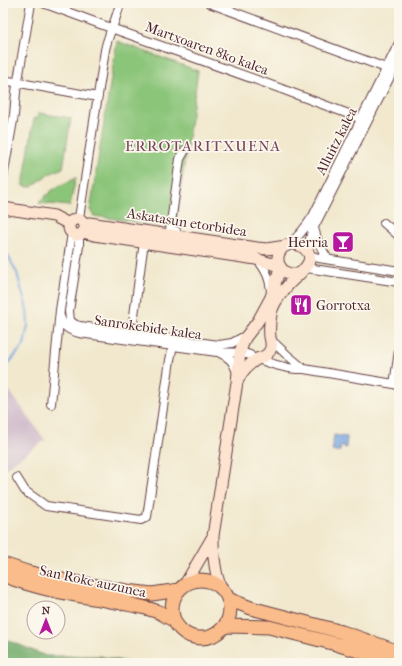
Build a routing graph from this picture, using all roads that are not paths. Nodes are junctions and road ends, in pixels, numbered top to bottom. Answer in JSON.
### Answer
{"nodes":[{"id":1,"x":31,"y":3,"type":"edge"},
{"id":2,"x":43,"y":3,"type":"edge"},
{"id":3,"x":120,"y":3,"type":"edge"},
{"id":4,"x":209,"y":3,"type":"edge"},
{"id":5,"x":111,"y":28,"type":"junction"},
{"id":6,"x":399,"y":43,"type":"edge"},
{"id":7,"x":399,"y":59,"type":"edge"},
{"id":8,"x":386,"y":68,"type":"junction"},
{"id":9,"x":3,"y":80,"type":"edge"},
{"id":10,"x":18,"y":83,"type":"junction"},
{"id":11,"x":98,"y":97,"type":"junction"},
{"id":12,"x":362,"y":119,"type":"junction"},
{"id":13,"x":185,"y":150,"type":"dead end"},
{"id":14,"x":3,"y":177,"type":"edge"},
{"id":15,"x":3,"y":208,"type":"edge"},
{"id":16,"x":384,"y":223,"type":"dead end"},
{"id":17,"x":78,"y":228,"type":"junction"},
{"id":18,"x":314,"y":228,"type":"junction"},
{"id":19,"x":176,"y":232,"type":"dead end"},
{"id":20,"x":399,"y":236,"type":"edge"},
{"id":21,"x":287,"y":245,"type":"junction"},
{"id":22,"x":143,"y":249,"type":"dead end"},
{"id":23,"x":308,"y":253,"type":"junction"},
{"id":24,"x":256,"y":259,"type":"junction"},
{"id":25,"x":328,"y":259,"type":"junction"},
{"id":26,"x":280,"y":267,"type":"junction"},
{"id":27,"x":303,"y":271,"type":"junction"},
{"id":28,"x":399,"y":271,"type":"edge"},
{"id":29,"x":399,"y":282,"type":"edge"},
{"id":30,"x":271,"y":297,"type":"junction"},
{"id":31,"x":60,"y":316,"type":"junction"},
{"id":32,"x":132,"y":330,"type":"dead end"},
{"id":33,"x":271,"y":338,"type":"junction"},
{"id":34,"x":173,"y":345,"type":"junction"},
{"id":35,"x":251,"y":349,"type":"junction"},
{"id":36,"x":399,"y":351,"type":"edge"},
{"id":37,"x":219,"y":353,"type":"junction"},
{"id":38,"x":304,"y":369,"type":"junction"},
{"id":39,"x":237,"y":377,"type":"junction"},
{"id":40,"x":396,"y":385,"type":"edge"},
{"id":41,"x":51,"y":404,"type":"dead end"},
{"id":42,"x":17,"y":478,"type":"dead end"},
{"id":43,"x":213,"y":536,"type":"junction"},
{"id":44,"x":3,"y":564,"type":"edge"},
{"id":45,"x":3,"y":575,"type":"edge"},
{"id":46,"x":182,"y":588,"type":"junction"},
{"id":47,"x":221,"y":588,"type":"junction"},
{"id":48,"x":228,"y":599,"type":"junction"},
{"id":49,"x":175,"y":622,"type":"junction"},
{"id":50,"x":225,"y":626,"type":"junction"},
{"id":51,"x":399,"y":652,"type":"edge"},
{"id":52,"x":398,"y":663,"type":"edge"}],
"edges":[{"from":1,"to":10,"type":"street"},
{"from":2,"to":5,"type":"street","name":"Martxoaren 8ko kalea"},
{"from":3,"to":5,"type":"street"},
{"from":4,"to":8,"type":"street"},
{"from":5,"to":11,"type":"street"},
{"from":5,"to":12,"type":"street","name":"Martxoaren 8ko kalea"},
{"from":6,"to":8,"type":"street","name":"Alluitz kalea"},
{"from":7,"to":18,"type":"street","name":"Alluitz kalea"},
{"from":8,"to":12,"type":"street","name":"Alluitz kalea"},
{"from":9,"to":10,"type":"street"},
{"from":10,"to":11,"type":"street"},
{"from":10,"to":14,"type":"street"},
{"from":11,"to":17,"type":"street"},
{"from":12,"to":21,"type":"street","name":"Alluitz kalea"},
{"from":13,"to":19,"type":"street","name":"Askatasun etorbidea"},
{"from":15,"to":17,"type":"street","name":"Askatasun etorbidea"},
{"from":16,"to":20,"type":"street"},
{"from":17,"to":21,"type":"street","name":"Askatasun etorbidea"},
{"from":17,"to":24,"type":"street","name":"Askatasun etorbidea"},
{"from":17,"to":31,"type":"street"},
{"from":17,"to":35,"type":"street","name":"Sanrokebide kalea"},
{"from":18,"to":23,"type":"street","name":"Alluitz kalea"},
{"from":18,"to":25,"type":"street"},
{"from":21,"to":23,"type":"street"},
{"from":21,"to":26,"type":"street"},
{"from":22,"to":32,"type":"street"},
{"from":23,"to":25,"type":"street"},
{"from":23,"to":27,"type":"street"},
{"from":24,"to":26,"type":"street","name":"Askatasun etorbidea"},
{"from":24,"to":30,"type":"street"},
{"from":25,"to":28,"type":"street"},
{"from":26,"to":27,"type":"street"},
{"from":26,"to":30,"type":"street"},
{"from":27,"to":29,"type":"street"},
{"from":27,"to":33,"type":"street"},
{"from":30,"to":35,"type":"street"},
{"from":31,"to":34,"type":"street","name":"Sanrokebide kalea"},
{"from":31,"to":41,"type":"street"},
{"from":33,"to":35,"type":"street"},
{"from":33,"to":35,"type":"street"},
{"from":33,"to":38,"type":"street"},
{"from":34,"to":37,"type":"street","name":"Sanrokebide kalea"},
{"from":34,"to":42,"type":"street"},
{"from":35,"to":37,"type":"street","name":"Sanrokebide kalea"},
{"from":35,"to":38,"type":"street"},
{"from":35,"to":39,"type":"street"},
{"from":35,"to":39,"type":"street"},
{"from":36,"to":40,"type":"street"},
{"from":37,"to":39,"type":"street"},
{"from":38,"to":40,"type":"street"},
{"from":39,"to":43,"type":"street"},
{"from":43,"to":46,"type":"street"},
{"from":43,"to":47,"type":"street"},
{"from":44,"to":46,"type":"main road"},
{"from":45,"to":49,"type":"main road","name":"San Roke auzunea"},
{"from":46,"to":47,"type":"main road"},
{"from":46,"to":49,"type":"main road"},
{"from":47,"to":48,"type":"main road"},
{"from":48,"to":50,"type":"main road"},
{"from":48,"to":51,"type":"main road"},
{"from":49,"to":50,"type":"main road"},
{"from":50,"to":52,"type":"main road"}]}
